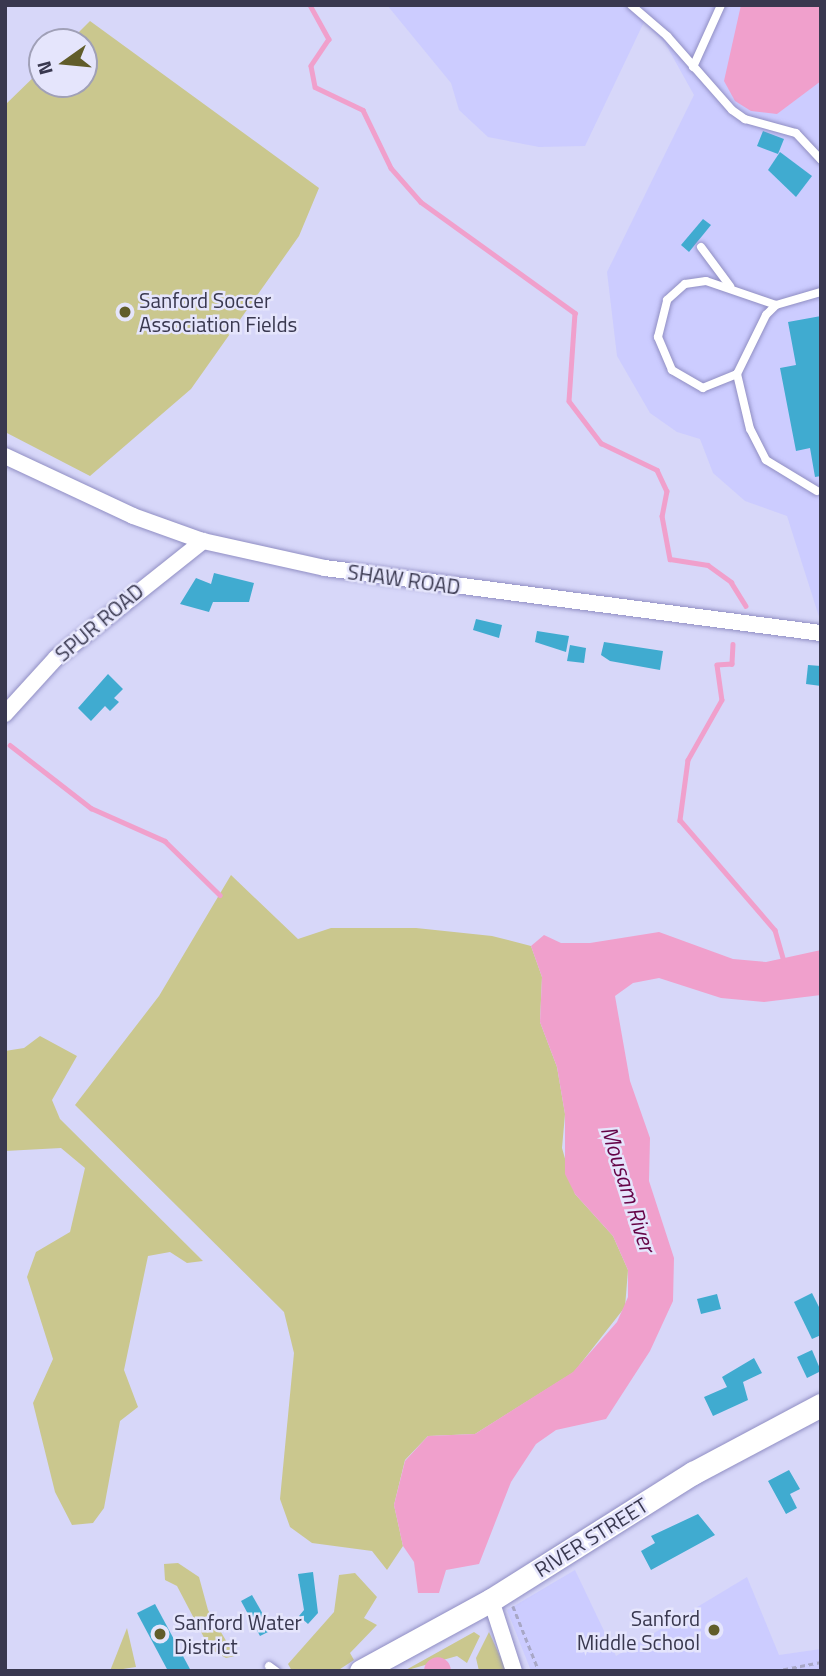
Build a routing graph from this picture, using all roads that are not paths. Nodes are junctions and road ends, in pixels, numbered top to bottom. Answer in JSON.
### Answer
{"nodes":[{"id":1,"x":631,"y":5,"type":"edge"},
{"id":2,"x":721,"y":5,"type":"edge"},
{"id":3,"x":693,"y":67,"type":"junction"},
{"id":4,"x":821,"y":160,"type":"edge"},
{"id":5,"x":701,"y":247,"type":"dead end"},
{"id":6,"x":730,"y":286,"type":"junction"},
{"id":7,"x":821,"y":292,"type":"edge"},
{"id":8,"x":776,"y":305,"type":"junction"},
{"id":9,"x":737,"y":374,"type":"junction"},
{"id":10,"x":5,"y":456,"type":"edge"},
{"id":11,"x":817,"y":491,"type":"dead end"},
{"id":12,"x":203,"y":541,"type":"junction"},
{"id":13,"x":821,"y":633,"type":"edge"},
{"id":14,"x":5,"y":714,"type":"edge"},
{"id":15,"x":821,"y":1405,"type":"edge"},
{"id":16,"x":499,"y":1595,"type":"junction"},
{"id":17,"x":361,"y":1671,"type":"edge"},
{"id":18,"x":514,"y":1671,"type":"edge"}],
"edges":[{"from":1,"to":3,"type":"lane"},
{"from":2,"to":3,"type":"lane"},
{"from":3,"to":4,"type":"lane"},
{"from":5,"to":6,"type":"lane"},
{"from":6,"to":8,"type":"lane"},
{"from":6,"to":9,"type":"lane"},
{"from":7,"to":8,"type":"lane"},
{"from":8,"to":9,"type":"lane"},
{"from":9,"to":11,"type":"lane"},
{"from":10,"to":12,"type":"street","name":"SHAW ROAD"},
{"from":12,"to":13,"type":"street","name":"SHAW ROAD"},
{"from":12,"to":14,"type":"street","name":"SPUR ROAD"},
{"from":15,"to":16,"type":"street","name":"RIVER STREET"},
{"from":16,"to":17,"type":"street","name":"RIVER STREET"},
{"from":16,"to":18,"type":"street"}]}
